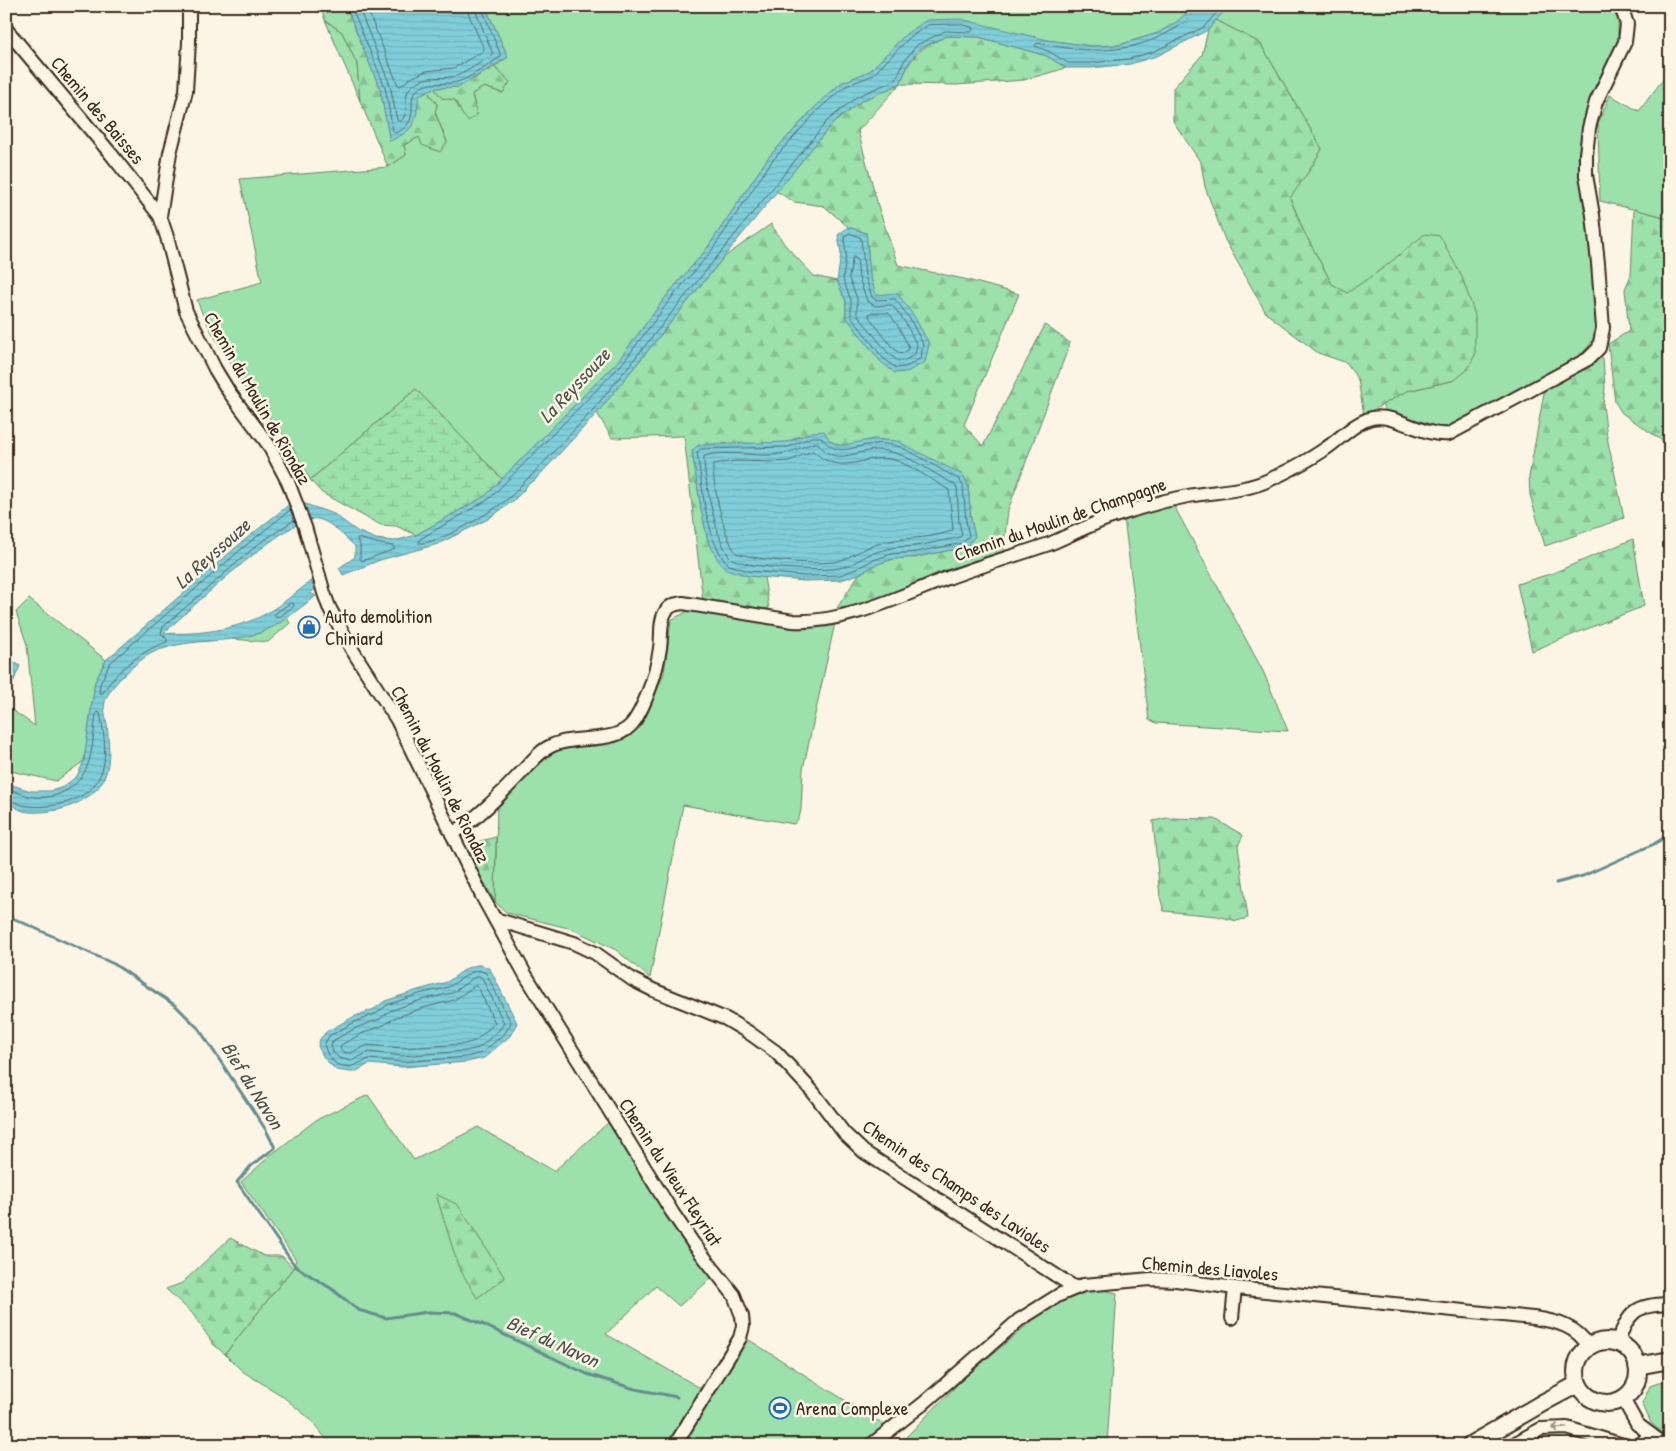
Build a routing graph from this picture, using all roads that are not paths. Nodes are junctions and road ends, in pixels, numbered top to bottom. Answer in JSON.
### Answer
{"nodes":[{"id":1,"x":189,"y":6,"type":"edge"},
{"id":2,"x":1621,"y":6,"type":"edge"},
{"id":3,"x":6,"y":29,"type":"edge"},
{"id":4,"x":160,"y":216,"type":"junction"},
{"id":5,"x":452,"y":834,"type":"junction"},
{"id":6,"x":495,"y":919,"type":"junction"},
{"id":7,"x":1074,"y":1287,"type":"junction"},
{"id":8,"x":1235,"y":1288,"type":"junction"},
{"id":9,"x":1670,"y":1304,"type":"edge"},
{"id":10,"x":1232,"y":1318,"type":"dead end"},
{"id":11,"x":1617,"y":1343,"type":"junction"},
{"id":12,"x":1589,"y":1347,"type":"junction"},
{"id":13,"x":1670,"y":1360,"type":"edge"},
{"id":14,"x":1637,"y":1366,"type":"junction"},
{"id":15,"x":1578,"y":1384,"type":"junction"},
{"id":16,"x":1623,"y":1399,"type":"junction"},
{"id":17,"x":1650,"y":1434,"type":"junction"},
{"id":18,"x":675,"y":1445,"type":"edge"},
{"id":19,"x":871,"y":1445,"type":"edge"},
{"id":20,"x":1470,"y":1445,"type":"edge"},
{"id":21,"x":1512,"y":1445,"type":"edge"},
{"id":22,"x":1623,"y":1445,"type":"edge"},
{"id":23,"x":1637,"y":1445,"type":"edge"},
{"id":24,"x":1665,"y":1445,"type":"edge"}],
"edges":[{"from":1,"to":4,"type":"street","name":"Chemin du Moulin de Riondaz"},
{"from":2,"to":5,"type":"street","name":"Chemin du Moulin de Champagne"},
{"from":3,"to":4,"type":"street","name":"Chemin des Baisses"},
{"from":4,"to":5,"type":"street","name":"Chemin du Moulin de Riondaz"},
{"from":5,"to":6,"type":"street","name":"Chemin du Moulin de Riondaz"},
{"from":6,"to":7,"type":"street","name":"Chemin des Champs des Lavioles"},
{"from":6,"to":18,"type":"street","name":"Chemin du Vieux Fleyriat"},
{"from":7,"to":8,"type":"street","name":"Chemin des Liavoles"},
{"from":7,"to":19,"type":"street","name":"Chemin des Liavoles"},
{"from":8,"to":10,"type":"street"},
{"from":8,"to":12,"type":"street","name":"Chemin des Liavoles"},
{"from":9,"to":11,"type":"street"},
{"from":11,"to":12,"type":"main road"},
{"from":11,"to":14,"type":"main road"},
{"from":12,"to":15,"type":"main road"},
{"from":13,"to":14,"type":"main road"},
{"from":14,"to":16,"type":"main road"},
{"from":15,"to":16,"type":"main road"},
{"from":15,"to":20,"type":"main road"},
{"from":16,"to":17,"type":"street"},
{"from":17,"to":23,"type":"street"},
{"from":17,"to":24,"type":"street"},
{"from":22,"to":21,"type":"street","one_way":true}]}
